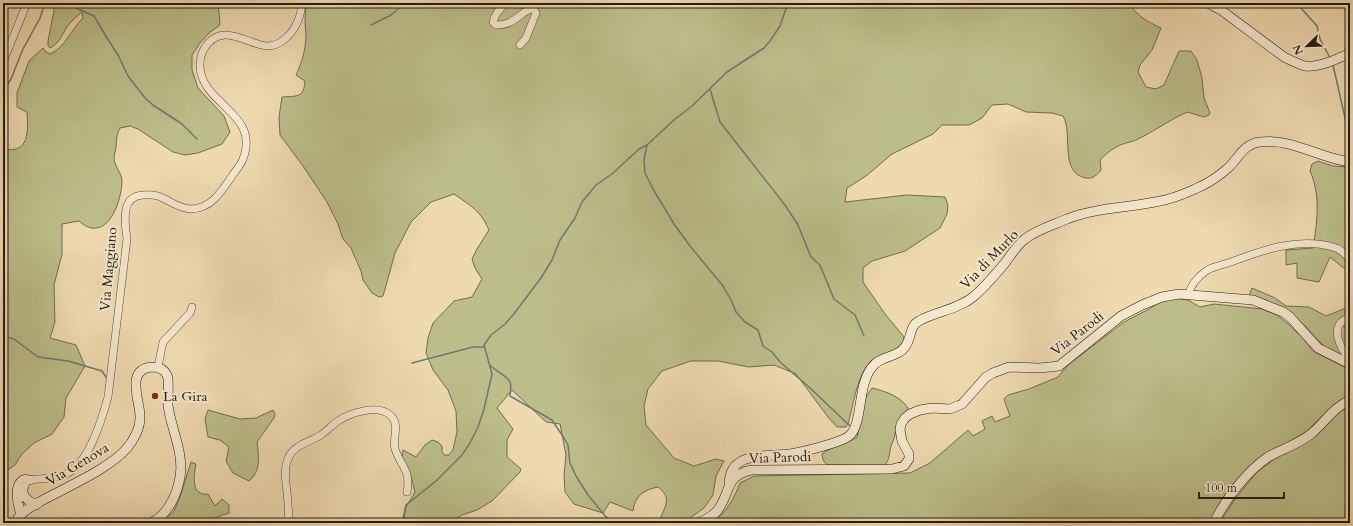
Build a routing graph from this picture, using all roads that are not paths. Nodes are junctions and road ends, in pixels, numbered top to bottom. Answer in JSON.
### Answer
{"nodes":[{"id":1,"x":27,"y":3,"type":"edge"},
{"id":2,"x":302,"y":3,"type":"edge"},
{"id":3,"x":506,"y":3,"type":"edge"},
{"id":4,"x":1208,"y":3,"type":"edge"},
{"id":5,"x":520,"y":45,"type":"dead end"},
{"id":6,"x":1350,"y":53,"type":"edge"},
{"id":7,"x":3,"y":62,"type":"edge"},
{"id":8,"x":1350,"y":162,"type":"edge"},
{"id":9,"x":1350,"y":260,"type":"edge"},
{"id":10,"x":1188,"y":295,"type":"junction"},
{"id":11,"x":192,"y":307,"type":"dead end"},
{"id":12,"x":1350,"y":318,"type":"edge"},
{"id":13,"x":1350,"y":359,"type":"edge"},
{"id":14,"x":1350,"y":364,"type":"edge"},
{"id":15,"x":158,"y":367,"type":"junction"},
{"id":16,"x":1350,"y":400,"type":"edge"},
{"id":17,"x":30,"y":480,"type":"junction"},
{"id":18,"x":729,"y":486,"type":"junction"},
{"id":19,"x":407,"y":492,"type":"dead end"},
{"id":20,"x":36,"y":505,"type":"junction"},
{"id":21,"x":21,"y":514,"type":"junction"},
{"id":22,"x":16,"y":523,"type":"edge"},
{"id":23,"x":151,"y":523,"type":"edge"},
{"id":24,"x":289,"y":523,"type":"edge"},
{"id":25,"x":698,"y":523,"type":"edge"},
{"id":26,"x":1214,"y":523,"type":"edge"}],
"edges":[{"from":1,"to":7,"type":"street"},
{"from":2,"to":17,"type":"street","name":"Via Maggiano"},
{"from":3,"to":5,"type":"street"},
{"from":4,"to":6,"type":"street"},
{"from":8,"to":18,"type":"street","name":"Via di Murlo"},
{"from":9,"to":10,"type":"street"},
{"from":10,"to":14,"type":"street","name":"Via Parodi"},
{"from":10,"to":18,"type":"street","name":"Via Parodi"},
{"from":11,"to":15,"type":"street"},
{"from":12,"to":13,"type":"street"},
{"from":15,"to":20,"type":"street","name":"Via Genova"},
{"from":15,"to":23,"type":"street"},
{"from":16,"to":26,"type":"street"},
{"from":17,"to":20,"type":"street"},
{"from":17,"to":21,"type":"street"},
{"from":18,"to":25,"type":"street","name":"Via Parodi"},
{"from":19,"to":24,"type":"street"},
{"from":20,"to":21,"type":"street","name":"Via Genova"},
{"from":21,"to":22,"type":"street","name":"Via Genova"}]}
